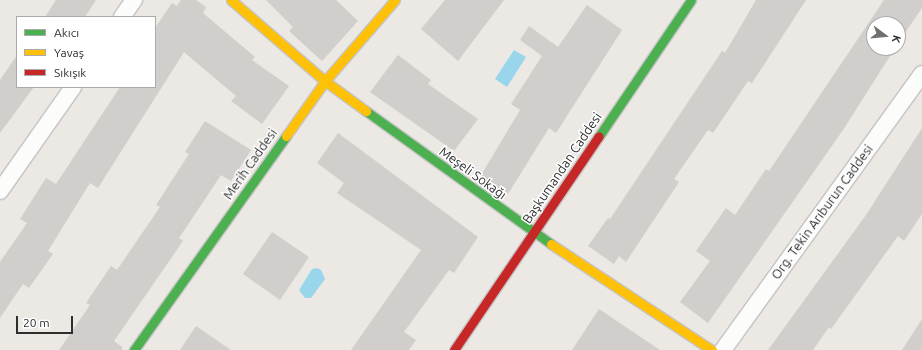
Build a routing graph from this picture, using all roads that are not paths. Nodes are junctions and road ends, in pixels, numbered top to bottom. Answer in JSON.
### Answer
{"nodes":[{"id":1,"x":134,"y":0,"type":"edge"},
{"id":2,"x":231,"y":0,"type":"edge"},
{"id":3,"x":395,"y":0,"type":"edge"},
{"id":4,"x":691,"y":0,"type":"edge"},
{"id":5,"x":123,"y":16,"type":"edge"},
{"id":6,"x":922,"y":74,"type":"edge"},
{"id":7,"x":325,"y":81,"type":"junction"},
{"id":8,"x":72,"y":88,"type":"edge"},
{"id":9,"x":0,"y":191,"type":"edge"},
{"id":10,"x":533,"y":233,"type":"junction"},
{"id":11,"x":134,"y":350,"type":"edge"},
{"id":12,"x":454,"y":350,"type":"edge"},
{"id":13,"x":712,"y":350,"type":"edge"},
{"id":14,"x":723,"y":350,"type":"edge"}],
"edges":[{"from":1,"to":5,"type":"street"},
{"from":2,"to":7,"type":"street","name":"Meşeli Sokağı"},
{"from":3,"to":7,"type":"street","name":"Merih Caddesi"},
{"from":4,"to":10,"type":"street","name":"Başkumandan Caddesi"},
{"from":6,"to":14,"type":"street","name":"Org. Tekin Arıburun Caddesi"},
{"from":7,"to":10,"type":"street","name":"Meşeli Sokağı"},
{"from":7,"to":11,"type":"street","name":"Merih Caddesi"},
{"from":8,"to":9,"type":"street"},
{"from":10,"to":12,"type":"street","name":"Başkumandan Caddesi"},
{"from":10,"to":13,"type":"street","name":"Meşeli Sokağı"}]}
